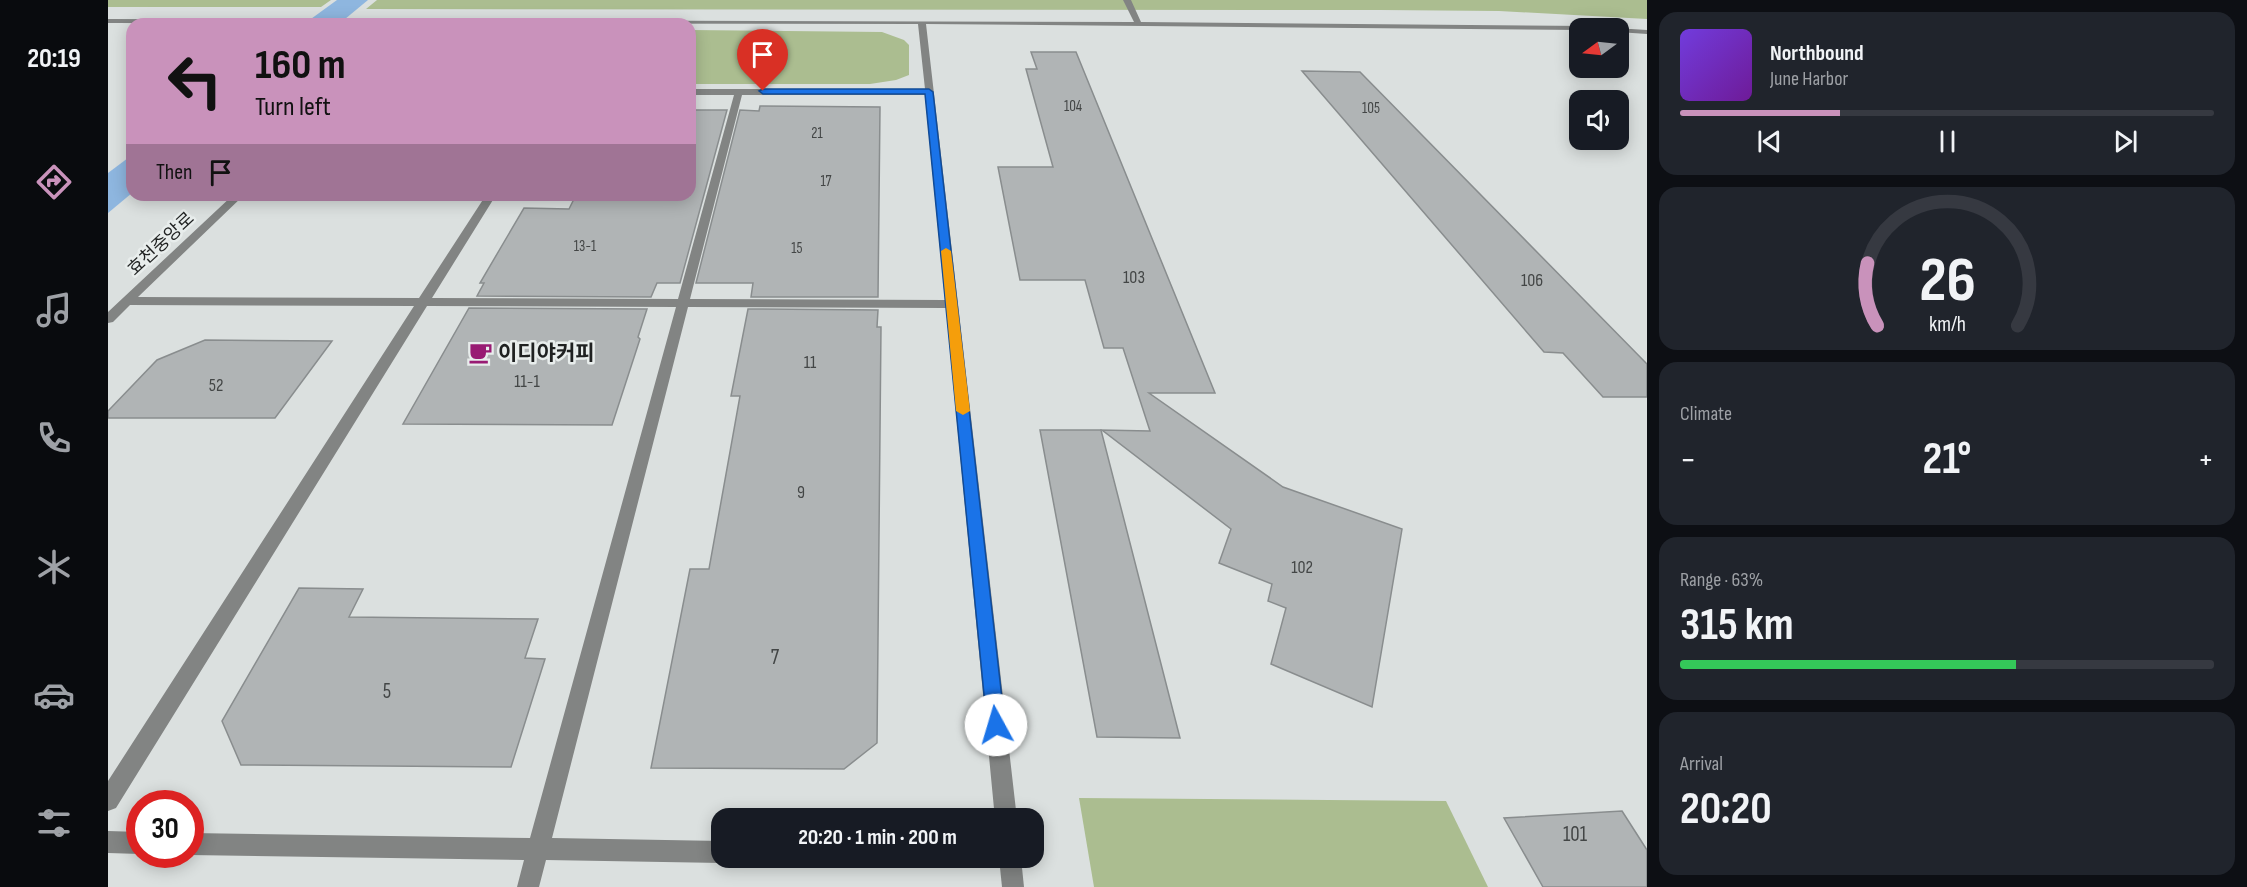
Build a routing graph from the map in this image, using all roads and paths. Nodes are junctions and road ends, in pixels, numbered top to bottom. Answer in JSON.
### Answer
{"nodes":[{"id":1,"x":1127,"y":0,"type":"edge"},
{"id":2,"x":108,"y":21,"type":"edge"},
{"id":3,"x":126,"y":21,"type":"edge"},
{"id":4,"x":696,"y":22,"type":"edge"},
{"id":5,"x":922,"y":22,"type":"junction"},
{"id":6,"x":1138,"y":23,"type":"junction"},
{"id":7,"x":1569,"y":28,"type":"edge"},
{"id":8,"x":1629,"y":31,"type":"edge"},
{"id":9,"x":1647,"y":32,"type":"edge"},
{"id":10,"x":739,"y":91,"type":"junction"},
{"id":11,"x":696,"y":92,"type":"edge"},
{"id":12,"x":929,"y":92,"type":"junction"},
{"id":13,"x":233,"y":201,"type":"edge"},
{"id":14,"x":487,"y":201,"type":"edge"},
{"id":15,"x":127,"y":301,"type":"junction"},
{"id":16,"x":423,"y":302,"type":"junction"},
{"id":17,"x":682,"y":304,"type":"junction"},
{"id":18,"x":952,"y":304,"type":"junction"},
{"id":19,"x":108,"y":319,"type":"edge"},
{"id":20,"x":108,"y":800,"type":"edge"},
{"id":21,"x":1005,"y":808,"type":"edge"},
{"id":22,"x":108,"y":842,"type":"edge"},
{"id":23,"x":126,"y":843,"type":"edge"},
{"id":24,"x":204,"y":844,"type":"edge"},
{"id":25,"x":537,"y":851,"type":"junction"},
{"id":26,"x":711,"y":852,"type":"edge"},
{"id":27,"x":1011,"y":868,"type":"edge"},
{"id":28,"x":528,"y":887,"type":"edge"},
{"id":29,"x":1013,"y":887,"type":"edge"}],
"edges":[{"from":1,"to":6,"type":"street"},
{"from":2,"to":3,"type":"street"},
{"from":4,"to":5,"type":"street"},
{"from":5,"to":6,"type":"street"},
{"from":5,"to":12,"type":"street"},
{"from":6,"to":7,"type":"street"},
{"from":8,"to":9,"type":"street"},
{"from":10,"to":11,"type":"street"},
{"from":10,"to":12,"type":"street"},
{"from":10,"to":17,"type":"street"},
{"from":12,"to":18,"type":"street"},
{"from":13,"to":15,"type":"street","name":"효천중앙로"},
{"from":14,"to":16,"type":"street"},
{"from":15,"to":16,"type":"street"},
{"from":15,"to":19,"type":"street","name":"효천중앙로"},
{"from":16,"to":17,"type":"street"},
{"from":16,"to":20,"type":"street"},
{"from":17,"to":18,"type":"street"},
{"from":17,"to":25,"type":"street"},
{"from":18,"to":21,"type":"street"},
{"from":22,"to":23,"type":"street"},
{"from":24,"to":25,"type":"street"},
{"from":25,"to":26,"type":"street"},
{"from":25,"to":28,"type":"street"},
{"from":27,"to":29,"type":"street"}]}
